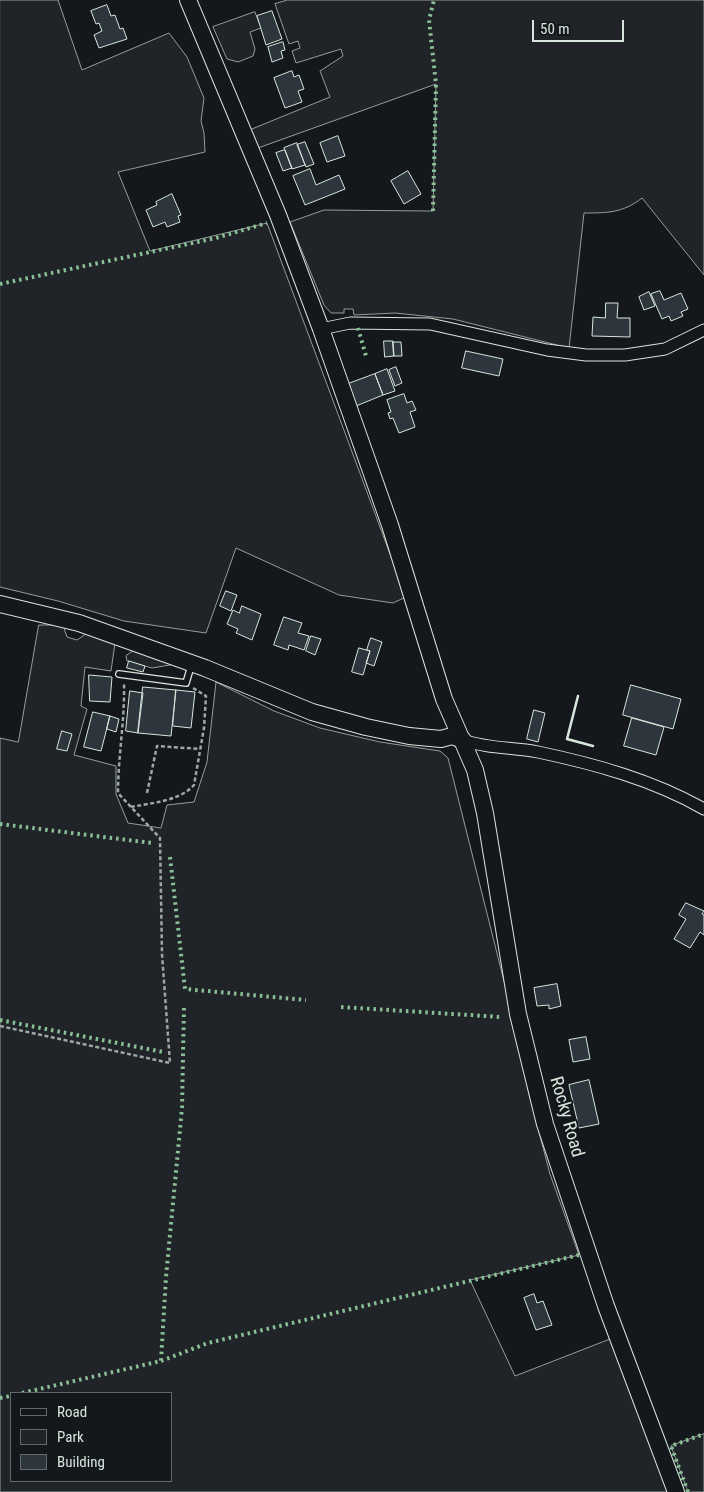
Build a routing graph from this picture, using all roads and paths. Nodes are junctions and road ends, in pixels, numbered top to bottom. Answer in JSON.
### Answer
{"nodes":[{"id":1,"x":188,"y":0,"type":"edge"},
{"id":2,"x":321,"y":329,"type":"junction"},
{"id":3,"x":704,"y":330,"type":"edge"},
{"id":4,"x":0,"y":604,"type":"edge"},
{"id":5,"x":192,"y":663,"type":"junction"},
{"id":6,"x":122,"y":674,"type":"joint"},
{"id":7,"x":186,"y":683,"type":"junction"},
{"id":8,"x":463,"y":740,"type":"junction"},
{"id":9,"x":200,"y":749,"type":"junction"},
{"id":10,"x":147,"y":792,"type":"dead end"},
{"id":11,"x":131,"y":806,"type":"junction"},
{"id":12,"x":704,"y":809,"type":"edge"},
{"id":13,"x":0,"y":1026,"type":"edge"},
{"id":14,"x":676,"y":1492,"type":"edge"}],
"edges":[{"from":1,"to":2,"type":"street","name":"Rocky Road"},
{"from":2,"to":3,"type":"street"},
{"from":2,"to":8,"type":"street","name":"Rocky Road"},
{"from":4,"to":5,"type":"street"},
{"from":5,"to":7,"type":"lane"},
{"from":5,"to":8,"type":"street"},
{"from":6,"to":7,"type":"lane"},
{"from":6,"to":11,"type":"path"},
{"from":7,"to":9,"type":"path"},
{"from":8,"to":12,"type":"street"},
{"from":8,"to":14,"type":"street","name":"Rocky Road"},
{"from":9,"to":10,"type":"path"},
{"from":9,"to":11,"type":"path"},
{"from":11,"to":13,"type":"path"}]}
